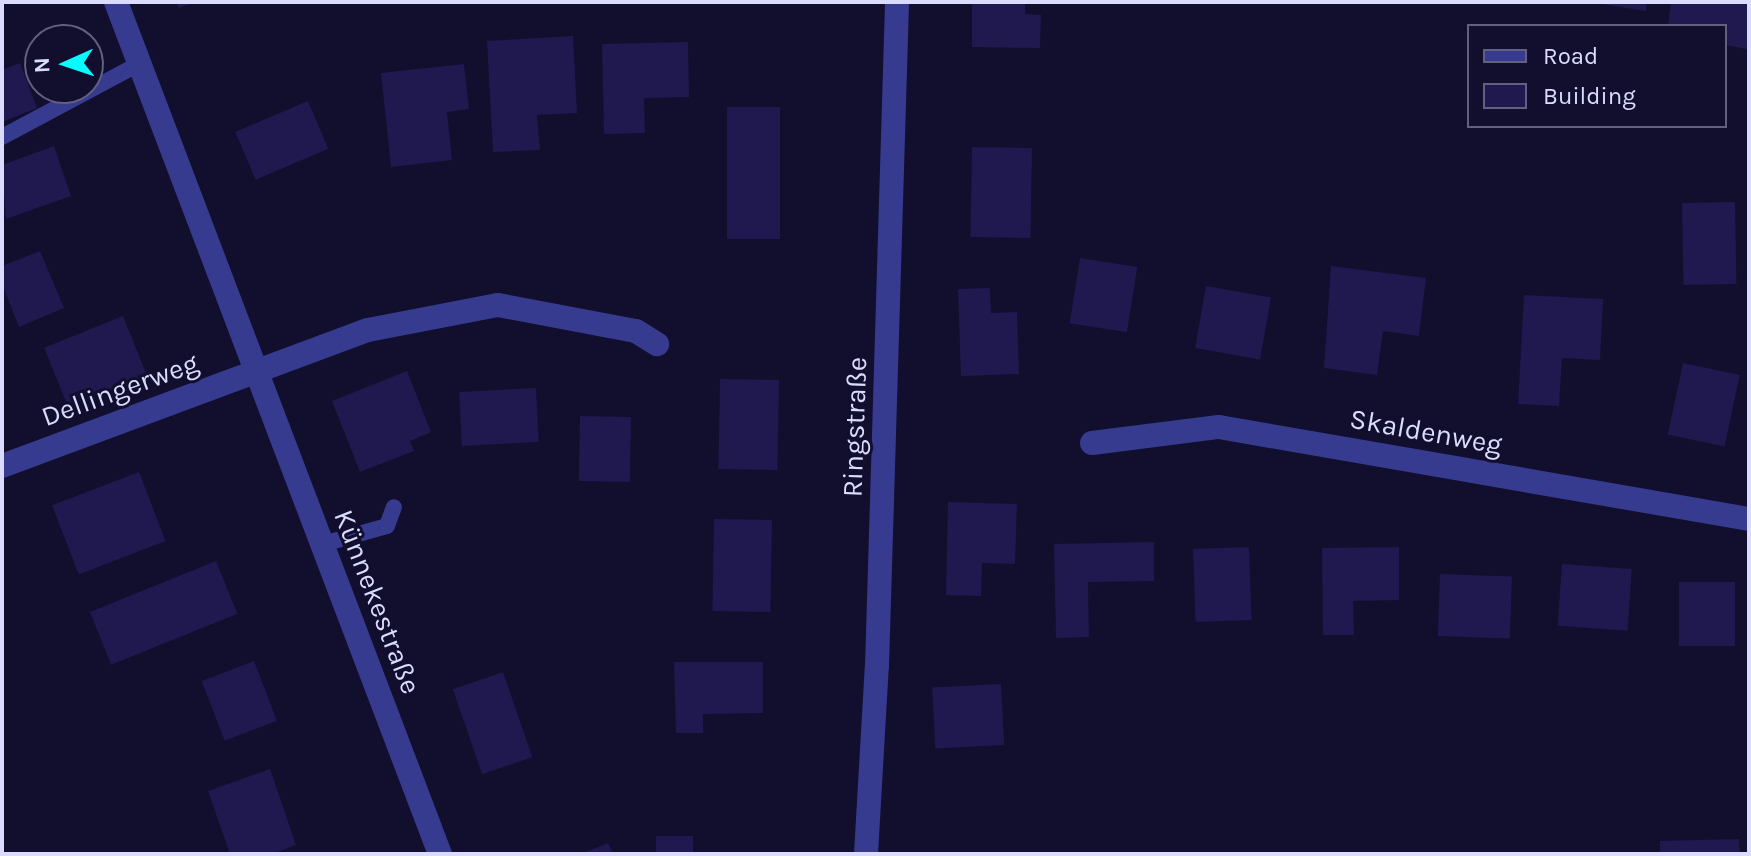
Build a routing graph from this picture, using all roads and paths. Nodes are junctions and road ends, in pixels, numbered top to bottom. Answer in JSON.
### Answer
{"nodes":[{"id":1,"x":116,"y":2,"type":"edge"},
{"id":2,"x":897,"y":2,"type":"edge"},
{"id":3,"x":139,"y":64,"type":"junction"},
{"id":4,"x":2,"y":137,"type":"edge"},
{"id":5,"x":657,"y":344,"type":"dead end"},
{"id":6,"x":258,"y":371,"type":"junction"},
{"id":7,"x":1092,"y":443,"type":"dead end"},
{"id":8,"x":2,"y":466,"type":"edge"},
{"id":9,"x":394,"y":507,"type":"dead end"},
{"id":10,"x":1749,"y":519,"type":"edge"},
{"id":11,"x":323,"y":544,"type":"junction"},
{"id":12,"x":440,"y":854,"type":"edge"},
{"id":13,"x":866,"y":854,"type":"edge"}],
"edges":[{"from":1,"to":3,"type":"street","name":"Künnekestraße"},
{"from":2,"to":13,"type":"street","name":"Ringstraße"},
{"from":3,"to":4,"type":"lane"},
{"from":3,"to":6,"type":"street","name":"Künnekestraße"},
{"from":5,"to":6,"type":"street"},
{"from":6,"to":8,"type":"street","name":"Dellingerweg"},
{"from":6,"to":11,"type":"street","name":"Künnekestraße"},
{"from":7,"to":10,"type":"street","name":"Skaldenweg"},
{"from":9,"to":11,"type":"lane"},
{"from":11,"to":12,"type":"street","name":"Künnekestraße"}]}
